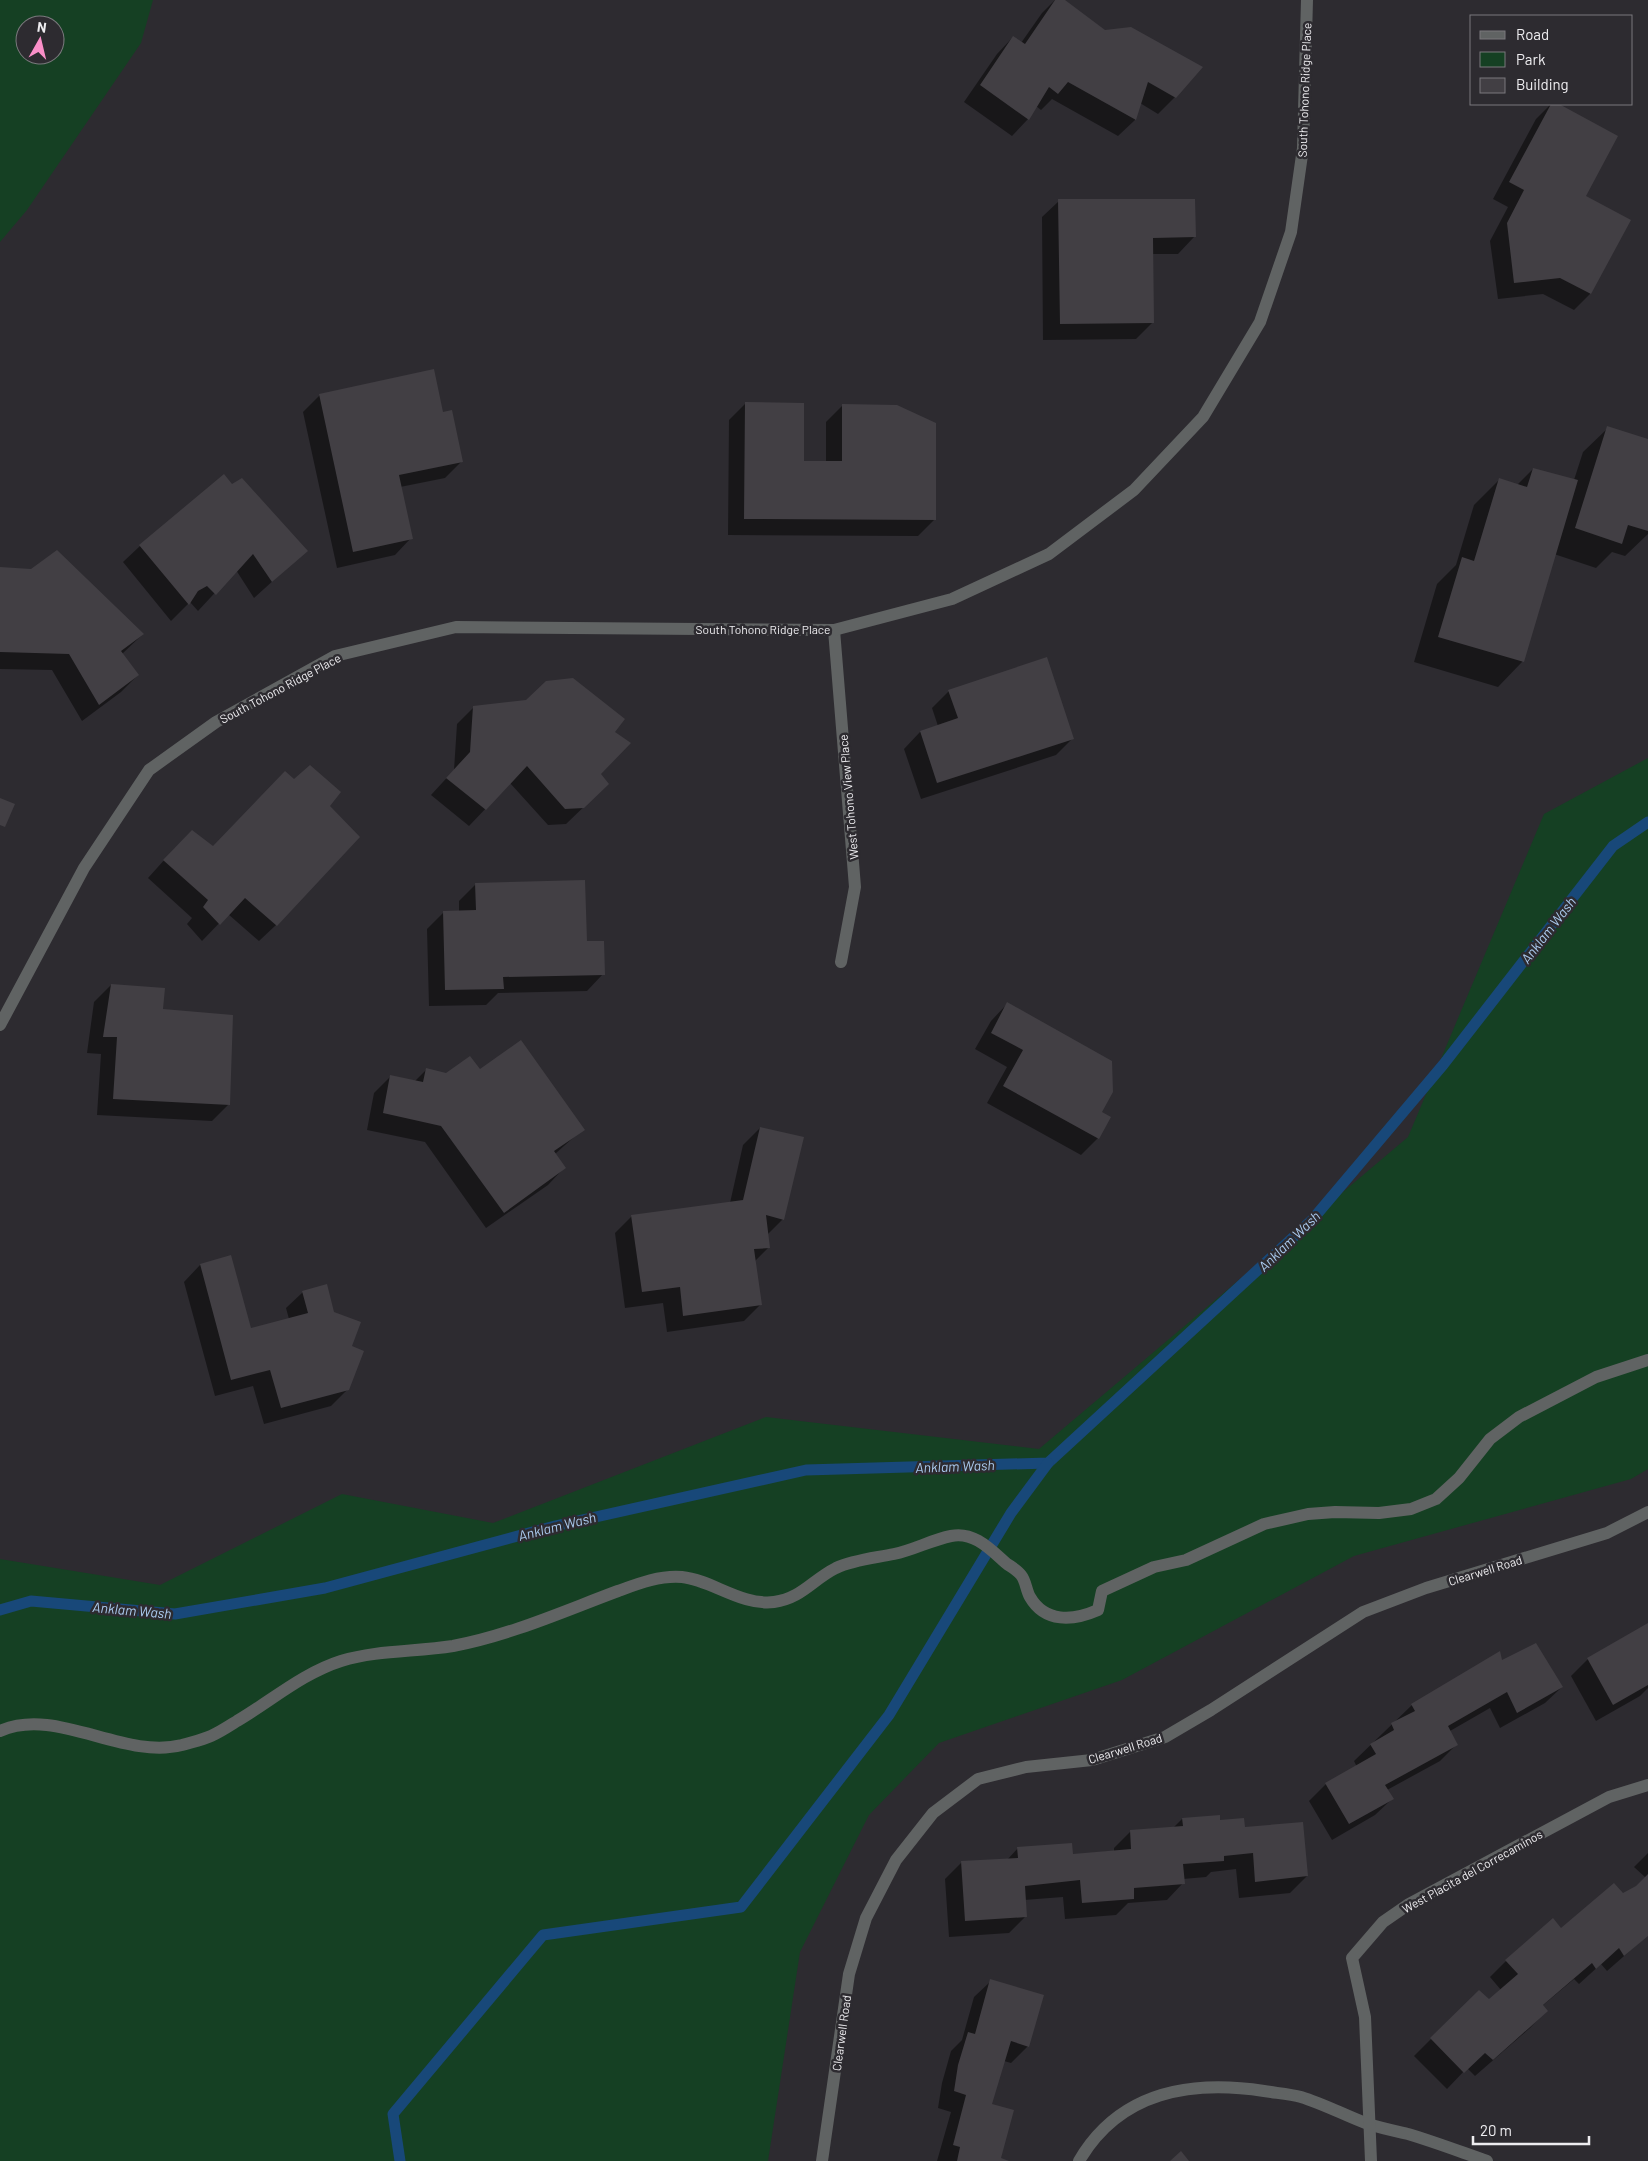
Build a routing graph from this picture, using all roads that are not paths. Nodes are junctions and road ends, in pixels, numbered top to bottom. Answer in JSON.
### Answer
{"nodes":[{"id":1,"x":1307,"y":0,"type":"edge"},
{"id":2,"x":834,"y":630,"type":"junction"},
{"id":3,"x":841,"y":962,"type":"dead end"},
{"id":4,"x":0,"y":1025,"type":"edge"},
{"id":5,"x":1648,"y":1360,"type":"edge"},
{"id":6,"x":1648,"y":1512,"type":"edge"},
{"id":7,"x":0,"y":1731,"type":"edge"},
{"id":8,"x":1648,"y":1785,"type":"edge"},
{"id":9,"x":1369,"y":2124,"type":"junction"},
{"id":10,"x":822,"y":2161,"type":"edge"},
{"id":11,"x":1079,"y":2161,"type":"edge"},
{"id":12,"x":1371,"y":2161,"type":"edge"},
{"id":13,"x":1487,"y":2161,"type":"edge"}],
"edges":[{"from":1,"to":2,"type":"street","name":"South Tohono Ridge Place"},
{"from":2,"to":3,"type":"street","name":"West Tohono View Place"},
{"from":2,"to":4,"type":"street","name":"South Tohono Ridge Place"},
{"from":5,"to":7,"type":"street"},
{"from":6,"to":10,"type":"street","name":"Clearwell Road"},
{"from":8,"to":9,"type":"street","name":"West Placita del Correcaminos"},
{"from":9,"to":11,"type":"street"},
{"from":9,"to":12,"type":"street"},
{"from":9,"to":13,"type":"street"}]}
